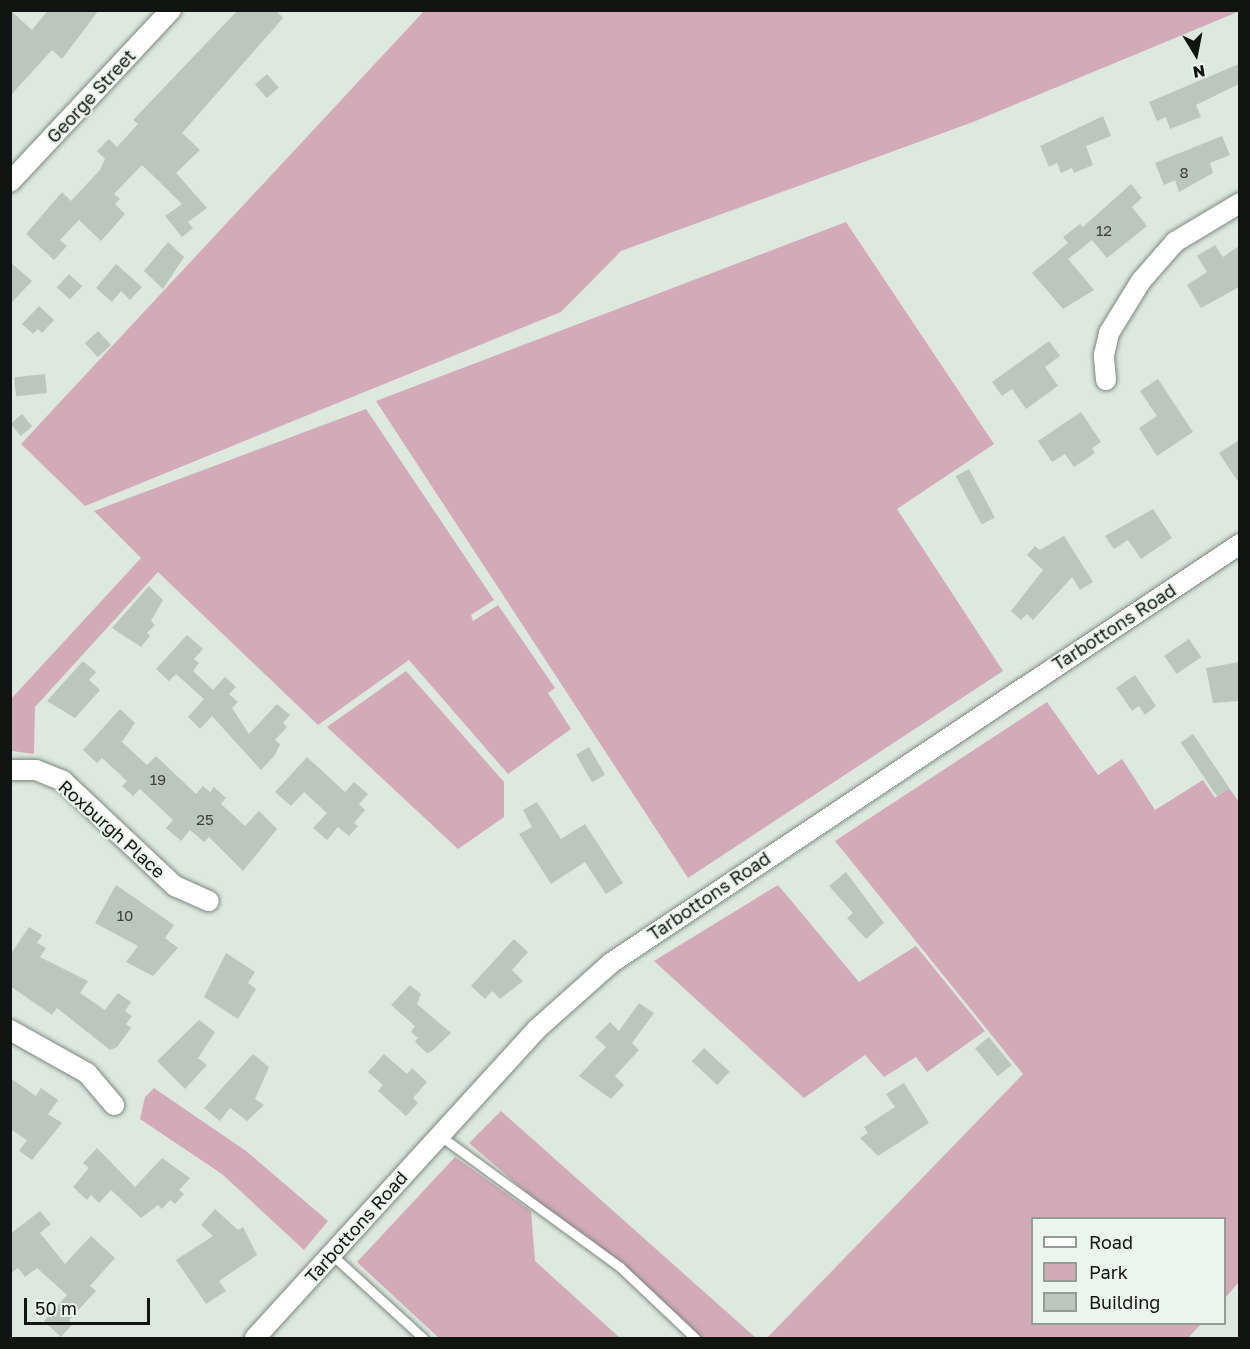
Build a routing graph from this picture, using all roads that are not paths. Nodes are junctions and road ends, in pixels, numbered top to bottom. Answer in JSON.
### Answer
{"nodes":[{"id":1,"x":171,"y":10,"type":"edge"},
{"id":2,"x":10,"y":182,"type":"edge"},
{"id":3,"x":1239,"y":203,"type":"edge"},
{"id":4,"x":1106,"y":380,"type":"dead end"},
{"id":5,"x":1239,"y":544,"type":"edge"},
{"id":6,"x":10,"y":770,"type":"edge"},
{"id":7,"x":209,"y":901,"type":"dead end"},
{"id":8,"x":10,"y":1030,"type":"edge"},
{"id":9,"x":114,"y":1105,"type":"dead end"},
{"id":10,"x":439,"y":1135,"type":"junction"},
{"id":11,"x":331,"y":1254,"type":"junction"},
{"id":12,"x":255,"y":1338,"type":"edge"},
{"id":13,"x":423,"y":1338,"type":"edge"},
{"id":14,"x":695,"y":1338,"type":"edge"}],
"edges":[{"from":1,"to":2,"type":"street","name":"George Street"},
{"from":3,"to":4,"type":"street"},
{"from":5,"to":10,"type":"street","name":"Tarbottons Road"},
{"from":6,"to":7,"type":"street","name":"Roxburgh Place"},
{"from":8,"to":9,"type":"street"},
{"from":10,"to":11,"type":"street","name":"Tarbottons Road"},
{"from":10,"to":14,"type":"lane"},
{"from":11,"to":12,"type":"street","name":"Tarbottons Road"},
{"from":11,"to":13,"type":"lane"}]}
